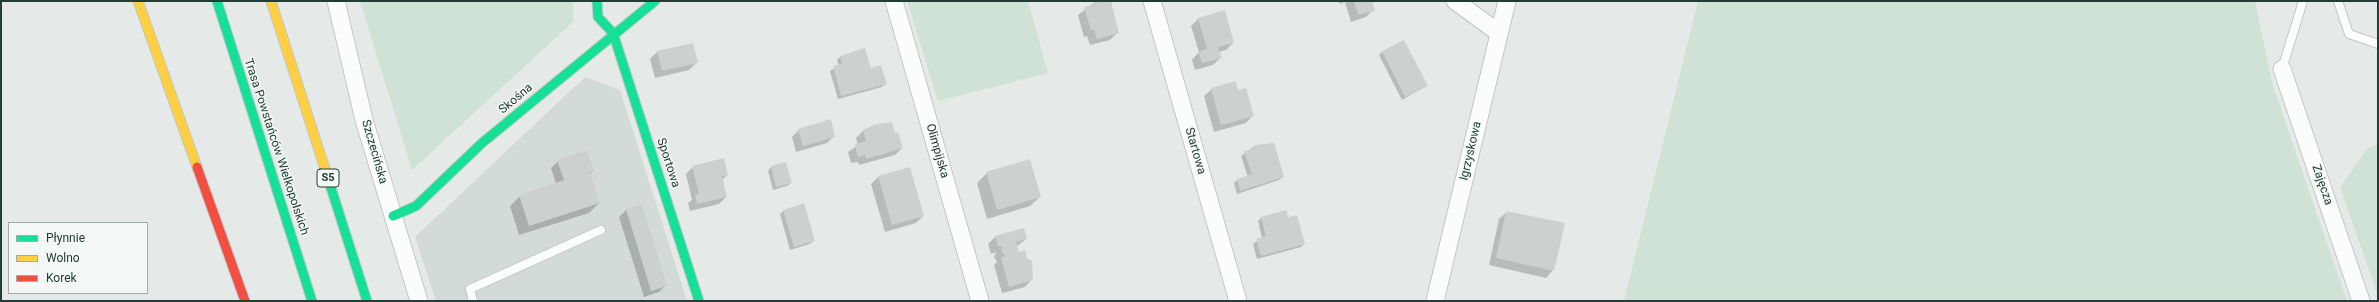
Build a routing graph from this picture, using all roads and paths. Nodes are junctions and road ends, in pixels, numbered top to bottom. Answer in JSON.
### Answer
{"nodes":[{"id":1,"x":138,"y":1,"type":"edge"},
{"id":2,"x":208,"y":1,"type":"edge"},
{"id":3,"x":217,"y":1,"type":"edge"},
{"id":4,"x":271,"y":1,"type":"edge"},
{"id":5,"x":277,"y":1,"type":"edge"},
{"id":6,"x":336,"y":1,"type":"edge"},
{"id":7,"x":596,"y":1,"type":"edge"},
{"id":8,"x":656,"y":1,"type":"edge"},
{"id":9,"x":894,"y":1,"type":"edge"},
{"id":10,"x":1152,"y":1,"type":"edge"},
{"id":11,"x":1455,"y":1,"type":"edge"},
{"id":12,"x":1507,"y":1,"type":"edge"},
{"id":13,"x":2303,"y":1,"type":"edge"},
{"id":14,"x":2338,"y":1,"type":"edge"},
{"id":15,"x":613,"y":33,"type":"junction"},
{"id":16,"x":1499,"y":33,"type":"junction"},
{"id":17,"x":2378,"y":44,"type":"edge"},
{"id":18,"x":289,"y":55,"type":"junction"},
{"id":19,"x":2282,"y":69,"type":"joint"},
{"id":20,"x":239,"y":70,"type":"junction"},
{"id":21,"x":393,"y":216,"type":"junction"},
{"id":22,"x":601,"y":230,"type":"dead end"},
{"id":23,"x":245,"y":301,"type":"edge"},
{"id":24,"x":312,"y":301,"type":"edge"},
{"id":25,"x":367,"y":301,"type":"edge"},
{"id":26,"x":419,"y":301,"type":"edge"},
{"id":27,"x":473,"y":301,"type":"edge"},
{"id":28,"x":699,"y":301,"type":"edge"},
{"id":29,"x":980,"y":301,"type":"edge"},
{"id":30,"x":1238,"y":301,"type":"edge"},
{"id":31,"x":1435,"y":301,"type":"edge"},
{"id":32,"x":2361,"y":301,"type":"edge"}],
"edges":[{"from":1,"to":23,"type":"main road"},
{"from":2,"to":20,"type":"main road"},
{"from":3,"to":20,"type":"main road","name":"Trasa Powstańców Wielkopolskich"},
{"from":4,"to":18,"type":"main road","number":"S5"},
{"from":5,"to":18,"type":"main road"},
{"from":6,"to":21,"type":"street","name":"Szczecińska"},
{"from":7,"to":15,"type":"main road"},
{"from":8,"to":15,"type":"main road","name":"Skośna"},
{"from":9,"to":29,"type":"street","name":"Olimpijska"},
{"from":10,"to":30,"type":"street","name":"Startowa"},
{"from":11,"to":16,"type":"street"},
{"from":12,"to":16,"type":"street","name":"Igrzyskowa"},
{"from":13,"to":19,"type":"lane"},
{"from":14,"to":17,"type":"lane"},
{"from":15,"to":21,"type":"main road","name":"Skośna"},
{"from":15,"to":28,"type":"main road","name":"Sportowa"},
{"from":16,"to":31,"type":"street","name":"Igrzyskowa"},
{"from":18,"to":25,"type":"main road","number":"S5"},
{"from":19,"to":32,"type":"street","name":"Zajęcza"},
{"from":20,"to":24,"type":"main road","name":"Trasa Powstańców Wielkopolskich"},
{"from":21,"to":26,"type":"street","name":"Szczecińska"},
{"from":22,"to":27,"type":"lane"}]}
